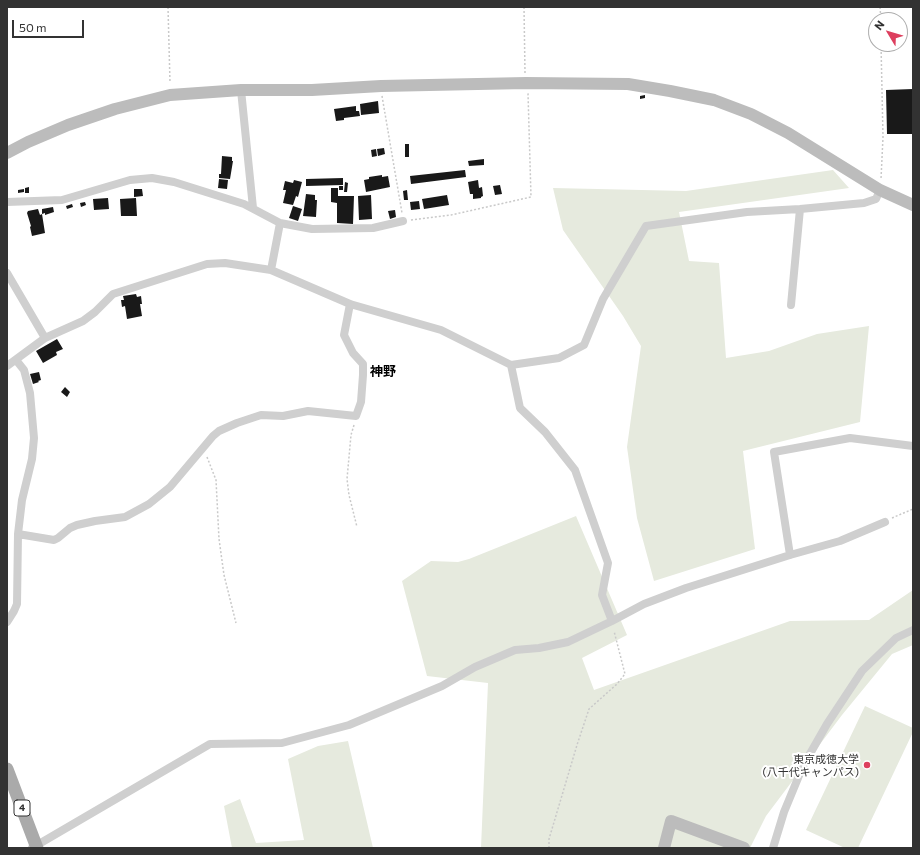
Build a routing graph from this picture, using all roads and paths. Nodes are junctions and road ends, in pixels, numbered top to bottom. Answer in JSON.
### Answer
{"nodes":[{"id":1,"x":168,"y":7,"type":"edge"},
{"id":2,"x":524,"y":7,"type":"edge"},
{"id":3,"x":881,"y":52,"type":"edge"},
{"id":4,"x":527,"y":82,"type":"junction"},
{"id":5,"x":381,"y":86,"type":"junction"},
{"id":6,"x":241,"y":90,"type":"junction"},
{"id":7,"x":170,"y":95,"type":"junction"},
{"id":8,"x":7,"y":153,"type":"edge"},
{"id":9,"x":880,"y":190,"type":"junction"},
{"id":10,"x":7,"y":202,"type":"edge"},
{"id":11,"x":913,"y":205,"type":"edge"},
{"id":12,"x":253,"y":208,"type":"junction"},
{"id":13,"x":800,"y":209,"type":"junction"},
{"id":14,"x":403,"y":221,"type":"junction"},
{"id":15,"x":280,"y":223,"type":"junction"},
{"id":16,"x":270,"y":270,"type":"junction"},
{"id":17,"x":7,"y":273,"type":"edge"},
{"id":18,"x":350,"y":304,"type":"junction"},
{"id":19,"x":791,"y":305,"type":"dead end"},
{"id":20,"x":45,"y":338,"type":"junction"},
{"id":21,"x":10,"y":363,"type":"edge"},
{"id":22,"x":511,"y":364,"type":"junction"},
{"id":23,"x":356,"y":416,"type":"junction"},
{"id":24,"x":913,"y":446,"type":"edge"},
{"id":25,"x":203,"y":448,"type":"junction"},
{"id":26,"x":913,"y":509,"type":"edge"},
{"id":27,"x":885,"y":522,"type":"joint"},
{"id":28,"x":357,"y":527,"type":"dead end"},
{"id":29,"x":18,"y":534,"type":"junction"},
{"id":30,"x":790,"y":555,"type":"junction"},
{"id":31,"x":612,"y":621,"type":"junction"},
{"id":32,"x":7,"y":622,"type":"edge"},
{"id":33,"x":236,"y":623,"type":"dead end"},
{"id":34,"x":913,"y":630,"type":"edge"},
{"id":35,"x":7,"y":769,"type":"edge"},
{"id":36,"x":35,"y":847,"type":"edge"},
{"id":37,"x":549,"y":848,"type":"edge"},
{"id":38,"x":664,"y":848,"type":"edge"},
{"id":39,"x":744,"y":848,"type":"edge"},
{"id":40,"x":773,"y":848,"type":"edge"}],
"edges":[{"from":1,"to":7,"type":"path"},
{"from":2,"to":4,"type":"path"},
{"from":3,"to":9,"type":"path"},
{"from":4,"to":5,"type":"street"},
{"from":4,"to":9,"type":"street"},
{"from":4,"to":14,"type":"path"},
{"from":5,"to":6,"type":"street"},
{"from":5,"to":14,"type":"path"},
{"from":6,"to":7,"type":"street"},
{"from":6,"to":12,"type":"street"},
{"from":7,"to":8,"type":"street"},
{"from":9,"to":11,"type":"street"},
{"from":9,"to":13,"type":"street"},
{"from":10,"to":12,"type":"street"},
{"from":12,"to":15,"type":"street"},
{"from":13,"to":19,"type":"street"},
{"from":13,"to":22,"type":"street"},
{"from":14,"to":15,"type":"street"},
{"from":15,"to":16,"type":"street"},
{"from":16,"to":18,"type":"street"},
{"from":16,"to":20,"type":"street"},
{"from":17,"to":20,"type":"street"},
{"from":18,"to":22,"type":"street"},
{"from":18,"to":23,"type":"street"},
{"from":20,"to":21,"type":"street"},
{"from":21,"to":29,"type":"street"},
{"from":22,"to":31,"type":"street"},
{"from":23,"to":25,"type":"street"},
{"from":23,"to":28,"type":"path"},
{"from":24,"to":30,"type":"street"},
{"from":25,"to":29,"type":"street"},
{"from":25,"to":33,"type":"path"},
{"from":26,"to":27,"type":"path"},
{"from":27,"to":30,"type":"street"},
{"from":29,"to":32,"type":"street"},
{"from":30,"to":31,"type":"street"},
{"from":31,"to":36,"type":"street"},
{"from":31,"to":37,"type":"path"},
{"from":34,"to":40,"type":"street"},
{"from":35,"to":36,"type":"main road","number":"4"},
{"from":38,"to":39,"type":"street"}]}
